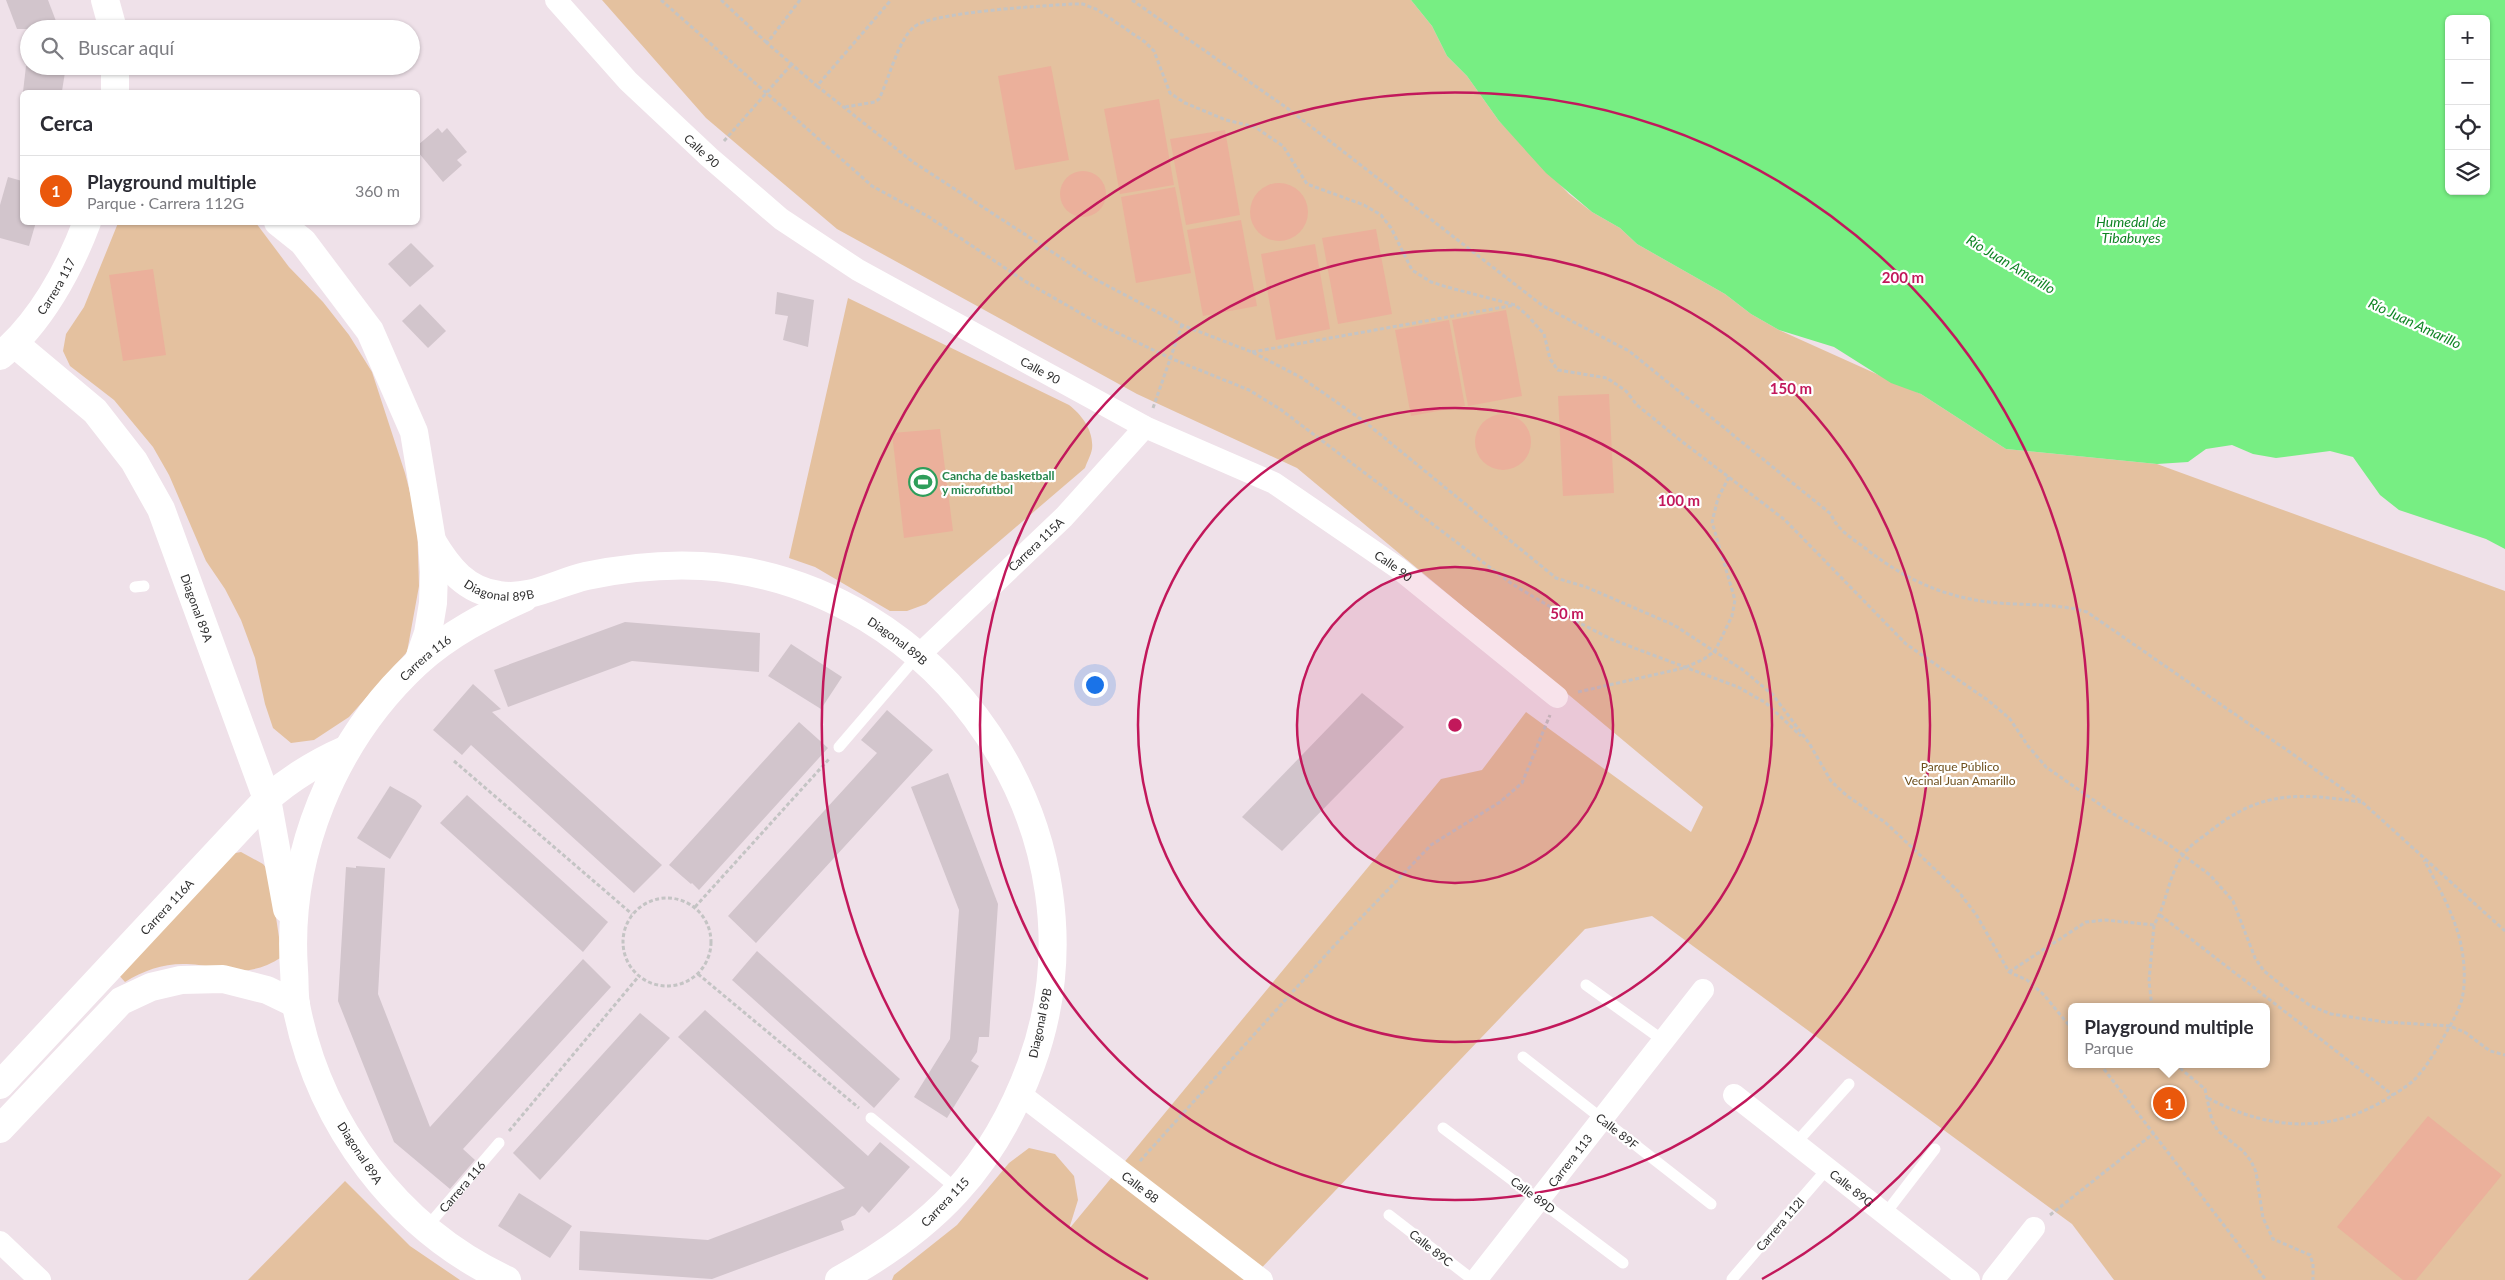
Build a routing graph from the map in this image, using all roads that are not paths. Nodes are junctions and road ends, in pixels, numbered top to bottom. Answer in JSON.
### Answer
{"nodes":[{"id":1,"x":105,"y":0,"type":"edge"},
{"id":2,"x":556,"y":0,"type":"edge"},
{"id":3,"x":111,"y":20,"type":"edge"},
{"id":4,"x":115,"y":75,"type":"edge"},
{"id":5,"x":116,"y":90,"type":"edge"},
{"id":6,"x":86,"y":225,"type":"edge"},
{"id":7,"x":282,"y":225,"type":"edge"},
{"id":8,"x":7,"y":350,"type":"edge"},
{"id":9,"x":1145,"y":427,"type":"junction"},
{"id":10,"x":432,"y":541,"type":"junction"},
{"id":11,"x":528,"y":596,"type":"junction"},
{"id":12,"x":919,"y":654,"type":"junction"},
{"id":13,"x":418,"y":662,"type":"junction"},
{"id":14,"x":1557,"y":697,"type":"road end"},
{"id":15,"x":839,"y":747,"type":"road end"},
{"id":16,"x":347,"y":749,"type":"junction"},
{"id":17,"x":267,"y":799,"type":"junction"},
{"id":18,"x":313,"y":821,"type":"junction"},
{"id":19,"x":292,"y":939,"type":"junction"},
{"id":20,"x":1586,"y":985,"type":"dead end"},
{"id":21,"x":1702,"y":990,"type":"dead end"},
{"id":22,"x":296,"y":1004,"type":"junction"},
{"id":23,"x":1664,"y":1041,"type":"junction"},
{"id":24,"x":1524,"y":1057,"type":"dead end"},
{"id":25,"x":1849,"y":1084,"type":"dead end"},
{"id":26,"x":0,"y":1085,"type":"edge"},
{"id":27,"x":1020,"y":1094,"type":"junction"},
{"id":28,"x":1734,"y":1095,"type":"dead end"},
{"id":29,"x":871,"y":1118,"type":"road end"},
{"id":30,"x":1602,"y":1119,"type":"junction"},
{"id":31,"x":0,"y":1128,"type":"edge"},
{"id":32,"x":1443,"y":1128,"type":"dead end"},
{"id":33,"x":498,"y":1143,"type":"road end"},
{"id":34,"x":1795,"y":1144,"type":"junction"},
{"id":35,"x":1934,"y":1149,"type":"dead end"},
{"id":36,"x":1827,"y":1169,"type":"junction"},
{"id":37,"x":959,"y":1191,"type":"junction"},
{"id":38,"x":1538,"y":1200,"type":"junction"},
{"id":39,"x":1711,"y":1204,"type":"dead end"},
{"id":40,"x":1885,"y":1214,"type":"junction"},
{"id":41,"x":1389,"y":1215,"type":"dead end"},
{"id":42,"x":2034,"y":1228,"type":"road end"},
{"id":43,"x":425,"y":1230,"type":"junction"},
{"id":44,"x":0,"y":1242,"type":"edge"},
{"id":45,"x":1623,"y":1262,"type":"dead end"},
{"id":46,"x":40,"y":1280,"type":"edge"},
{"id":47,"x":507,"y":1280,"type":"edge"},
{"id":48,"x":839,"y":1280,"type":"edge"},
{"id":49,"x":1262,"y":1280,"type":"edge"},
{"id":50,"x":1474,"y":1280,"type":"edge"},
{"id":51,"x":1732,"y":1280,"type":"edge"},
{"id":52,"x":1969,"y":1280,"type":"edge"},
{"id":53,"x":1993,"y":1280,"type":"edge"}],
"edges":[{"from":1,"to":3,"type":"street"},
{"from":2,"to":9,"type":"street","name":"Calle 90"},
{"from":4,"to":5,"type":"street"},
{"from":6,"to":8,"type":"street","name":"Carrera 117"},
{"from":7,"to":10,"type":"street","name":"Diagonal 89B"},
{"from":8,"to":17,"type":"street","name":"Diagonal 89A"},
{"from":9,"to":12,"type":"street","name":"Carrera 115A"},
{"from":9,"to":14,"type":"street","name":"Calle 90"},
{"from":10,"to":11,"type":"street","name":"Diagonal 89B"},
{"from":10,"to":13,"type":"street","name":"Diagonal 89B"},
{"from":11,"to":12,"type":"street","name":"Diagonal 89B"},
{"from":11,"to":13,"type":"street","name":"Carrera 116"},
{"from":12,"to":15,"type":"lane"},
{"from":12,"to":27,"type":"street","name":"Diagonal 89B"},
{"from":13,"to":16,"type":"street","name":"Carrera 116"},
{"from":16,"to":17,"type":"street","name":"Carrera 116A"},
{"from":16,"to":18,"type":"street","name":"Diagonal 89A"},
{"from":17,"to":18,"type":"street"},
{"from":17,"to":19,"type":"street","name":"Diagonal 89A"},
{"from":17,"to":26,"type":"street","name":"Carrera 116A"},
{"from":18,"to":19,"type":"street","name":"Diagonal 89A"},
{"from":19,"to":22,"type":"street","name":"Diagonal 89A"},
{"from":20,"to":23,"type":"lane"},
{"from":21,"to":23,"type":"street","name":"Carrera 113"},
{"from":22,"to":31,"type":"street"},
{"from":22,"to":43,"type":"street","name":"Diagonal 89A"},
{"from":23,"to":30,"type":"street","name":"Carrera 113"},
{"from":24,"to":30,"type":"lane","name":"Calle 89F"},
{"from":25,"to":34,"type":"lane"},
{"from":27,"to":37,"type":"street","name":"Carrera 115"},
{"from":27,"to":49,"type":"street","name":"Calle 88"},
{"from":28,"to":34,"type":"street","name":"Calle 89G"},
{"from":29,"to":37,"type":"lane"},
{"from":30,"to":38,"type":"street","name":"Carrera 113"},
{"from":30,"to":39,"type":"lane","name":"Calle 89F"},
{"from":32,"to":38,"type":"lane","name":"Calle 89D"},
{"from":33,"to":43,"type":"lane","name":"Carrera 116"},
{"from":34,"to":36,"type":"street","name":"Calle 89G"},
{"from":35,"to":40,"type":"lane"},
{"from":36,"to":40,"type":"street","name":"Calle 89G"},
{"from":36,"to":51,"type":"lane","name":"Carrera 112I"},
{"from":37,"to":48,"type":"street","name":"Carrera 115"},
{"from":38,"to":45,"type":"lane","name":"Calle 89D"},
{"from":38,"to":50,"type":"street","name":"Carrera 113"},
{"from":40,"to":52,"type":"street","name":"Calle 89G"},
{"from":41,"to":50,"type":"lane","name":"Calle 89C"},
{"from":42,"to":53,"type":"street"},
{"from":43,"to":47,"type":"street","name":"Diagonal 89A"},
{"from":44,"to":46,"type":"street"}]}
